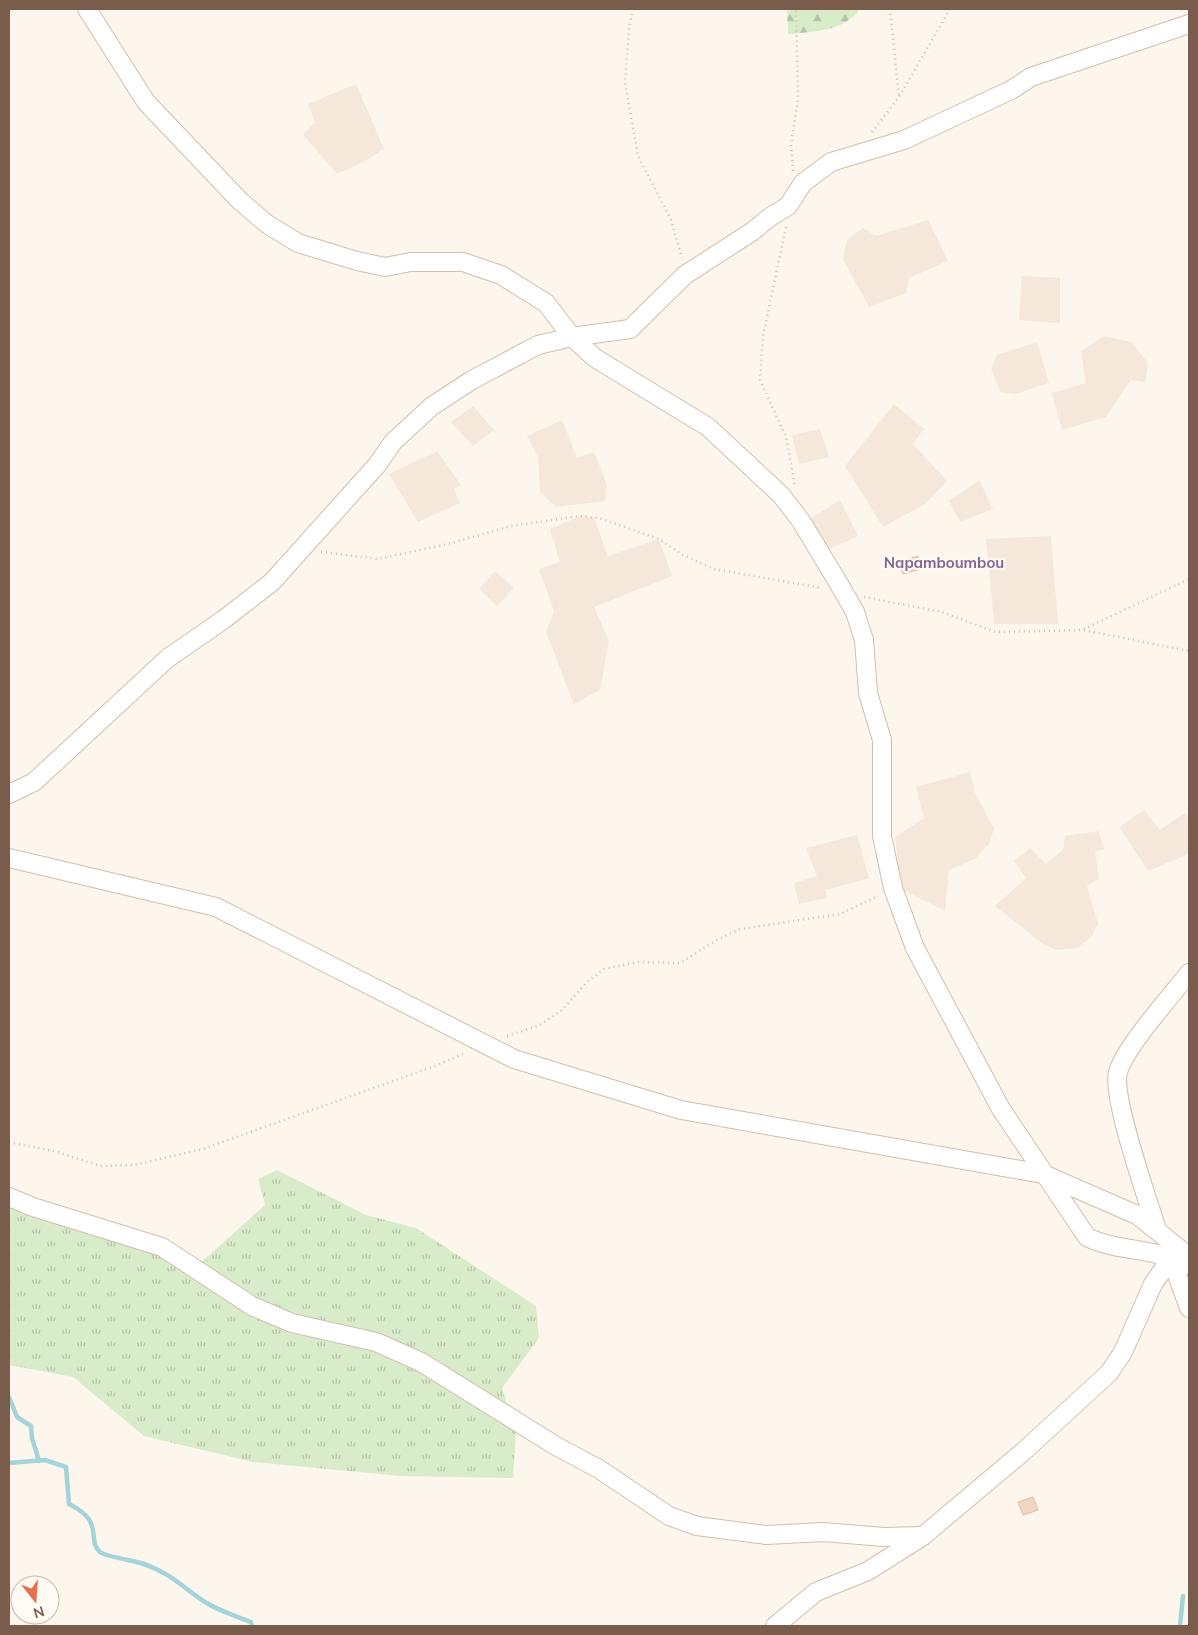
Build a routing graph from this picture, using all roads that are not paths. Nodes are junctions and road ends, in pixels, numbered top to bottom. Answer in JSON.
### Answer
{"nodes":[{"id":1,"x":87,"y":9,"type":"edge"},
{"id":2,"x":1189,"y":24,"type":"edge"},
{"id":3,"x":572,"y":337,"type":"junction"},
{"id":4,"x":9,"y":794,"type":"edge"},
{"id":5,"x":9,"y":858,"type":"edge"},
{"id":6,"x":1189,"y":973,"type":"edge"},
{"id":7,"x":1042,"y":1174,"type":"junction"},
{"id":8,"x":9,"y":1197,"type":"edge"},
{"id":9,"x":1157,"y":1230,"type":"junction"},
{"id":10,"x":1183,"y":1254,"type":"edge"},
{"id":11,"x":1189,"y":1308,"type":"edge"},
{"id":12,"x":923,"y":1536,"type":"junction"},
{"id":13,"x":775,"y":1626,"type":"edge"}],
"edges":[{"from":1,"to":3,"type":"street"},
{"from":2,"to":3,"type":"street"},
{"from":3,"to":4,"type":"street"},
{"from":3,"to":7,"type":"street"},
{"from":5,"to":7,"type":"street"},
{"from":6,"to":9,"type":"street"},
{"from":7,"to":9,"type":"street"},
{"from":7,"to":10,"type":"street"},
{"from":8,"to":12,"type":"street"},
{"from":9,"to":10,"type":"street"},
{"from":10,"to":11,"type":"street"},
{"from":10,"to":12,"type":"street"},
{"from":12,"to":13,"type":"street"}]}
